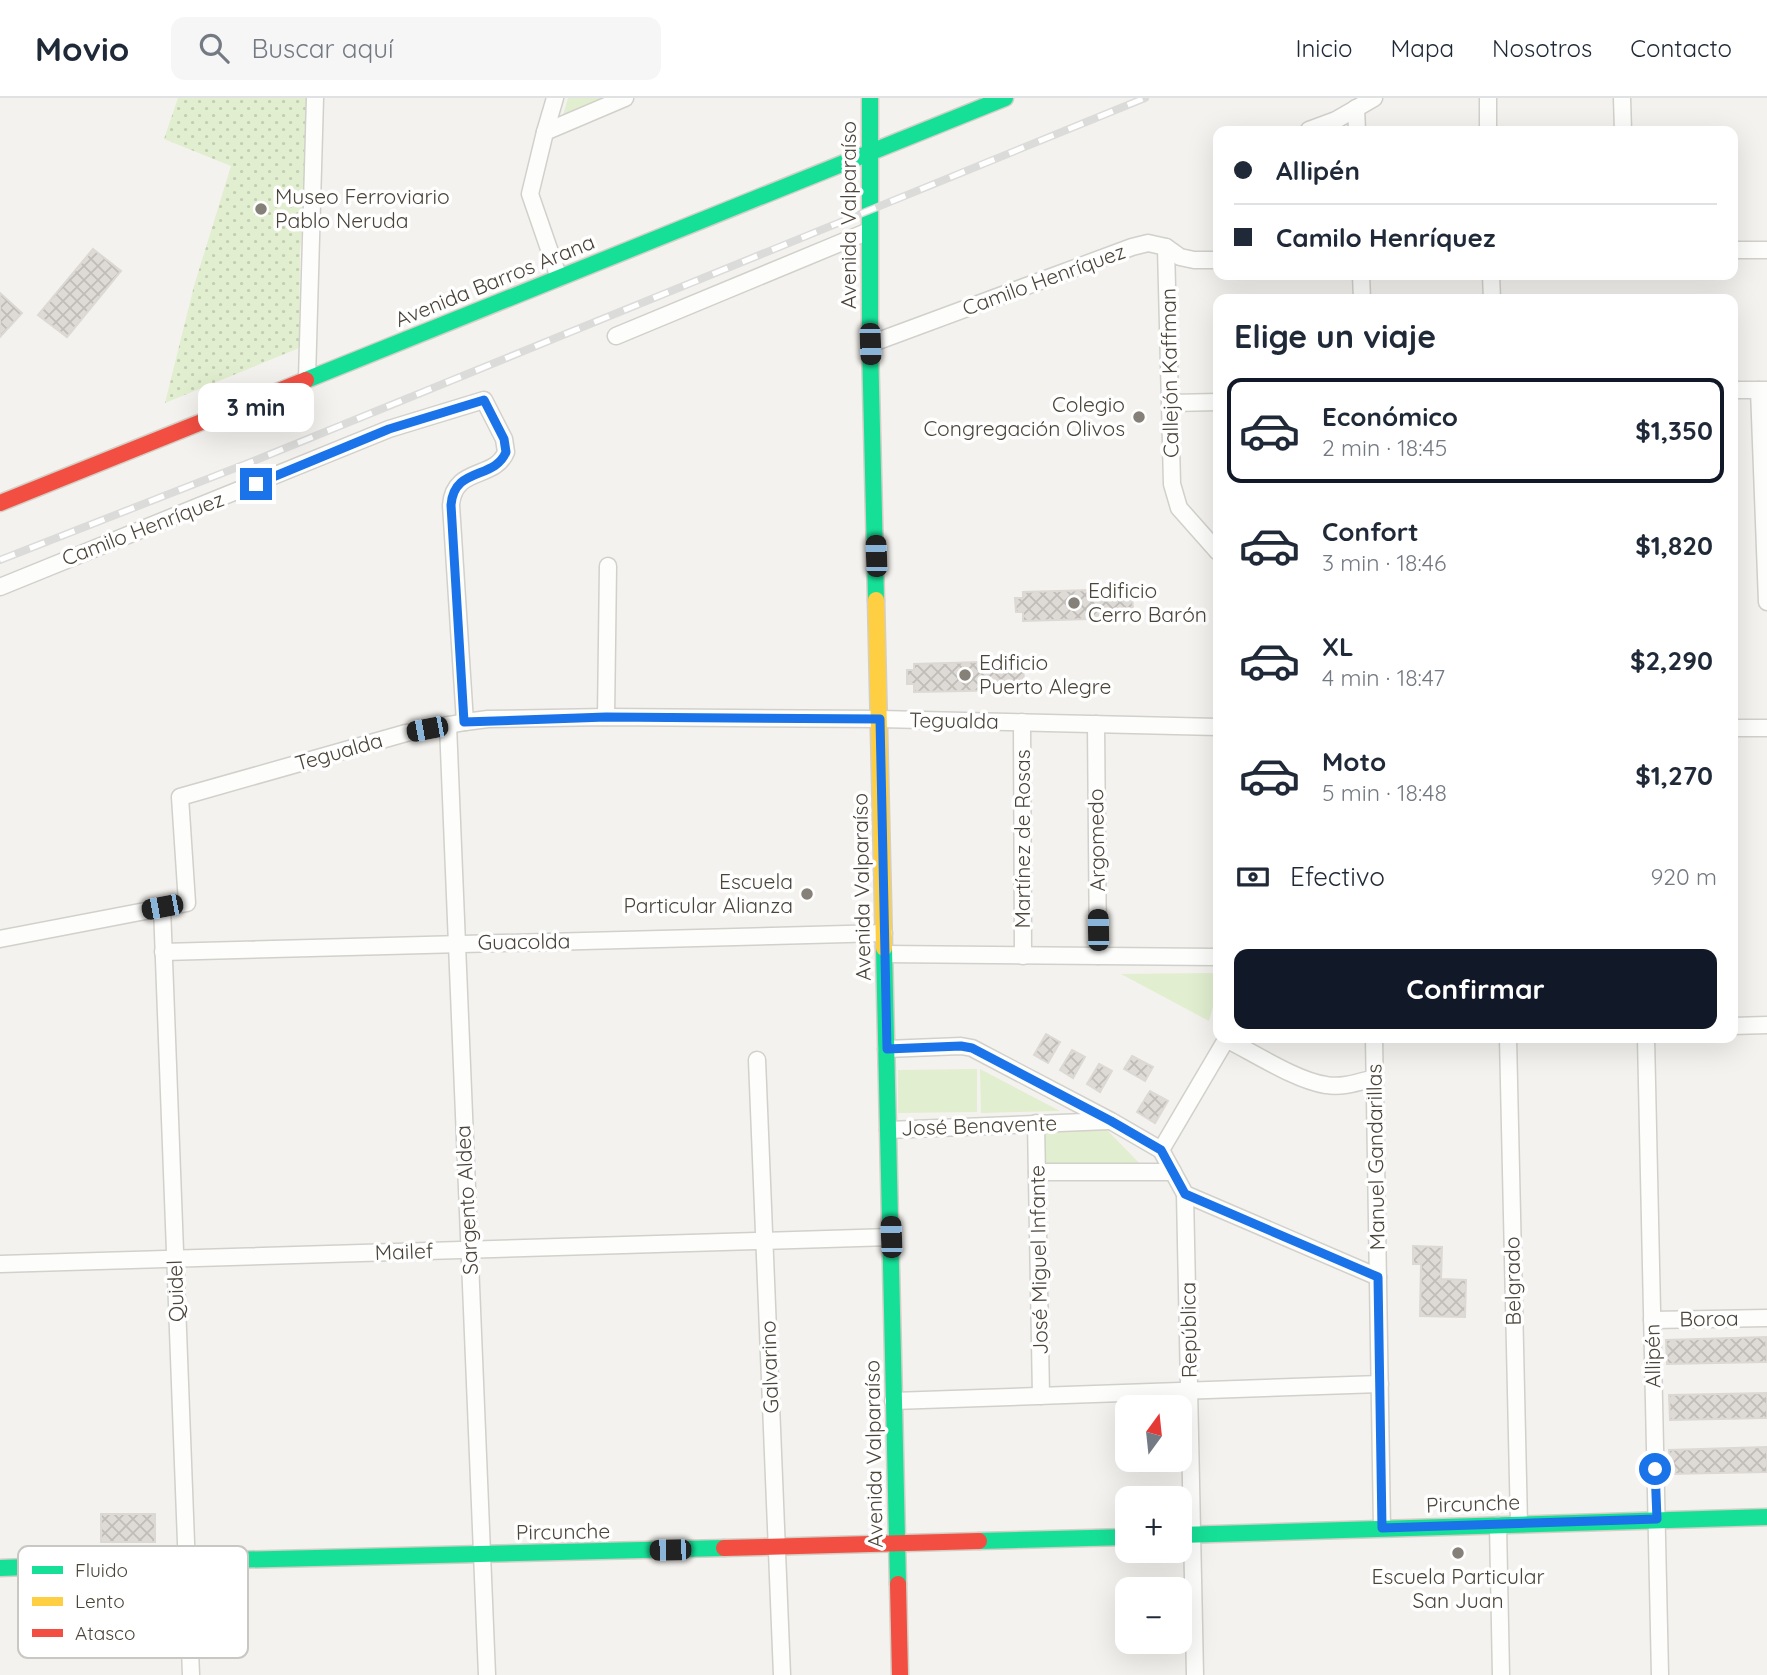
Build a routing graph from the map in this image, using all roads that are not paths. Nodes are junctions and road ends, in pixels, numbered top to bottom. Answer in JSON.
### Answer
{"nodes":[{"id":1,"x":315,"y":98,"type":"edge"},
{"id":2,"x":555,"y":98,"type":"edge"},
{"id":3,"x":625,"y":98,"type":"edge"},
{"id":4,"x":870,"y":98,"type":"edge"},
{"id":5,"x":1005,"y":98,"type":"edge"},
{"id":6,"x":1374,"y":98,"type":"edge"},
{"id":7,"x":1488,"y":98,"type":"edge"},
{"id":8,"x":1622,"y":98,"type":"edge"},
{"id":9,"x":1356,"y":108,"type":"junction"},
{"id":10,"x":1320,"y":126,"type":"edge"},
{"id":11,"x":1357,"y":126,"type":"edge"},
{"id":12,"x":1488,"y":126,"type":"edge"},
{"id":13,"x":1623,"y":126,"type":"edge"},
{"id":14,"x":545,"y":132,"type":"junction"},
{"id":15,"x":871,"y":152,"type":"junction"},
{"id":16,"x":869,"y":231,"type":"junction"},
{"id":17,"x":1166,"y":247,"type":"junction"},
{"id":18,"x":1738,"y":250,"type":"edge"},
{"id":19,"x":1767,"y":250,"type":"edge"},
{"id":20,"x":1213,"y":260,"type":"edge"},
{"id":21,"x":559,"y":278,"type":"junction"},
{"id":22,"x":616,"y":336,"type":"dead end"},
{"id":23,"x":870,"y":344,"type":"junction"},
{"id":24,"x":307,"y":379,"type":"junction"},
{"id":25,"x":1738,"y":390,"type":"edge"},
{"id":26,"x":1763,"y":390,"type":"edge"},
{"id":27,"x":484,"y":400,"type":"joint"},
{"id":28,"x":1213,"y":402,"type":"edge"},
{"id":29,"x":1172,"y":403,"type":"junction"},
{"id":30,"x":0,"y":503,"type":"edge"},
{"id":31,"x":1213,"y":546,"type":"edge"},
{"id":32,"x":608,"y":566,"type":"dead end"},
{"id":33,"x":0,"y":587,"type":"edge"},
{"id":34,"x":1767,"y":602,"type":"edge"},
{"id":35,"x":606,"y":717,"type":"junction"},
{"id":36,"x":880,"y":719,"type":"junction"},
{"id":37,"x":1022,"y":722,"type":"junction"},
{"id":38,"x":456,"y":723,"type":"junction"},
{"id":39,"x":1096,"y":724,"type":"junction"},
{"id":40,"x":1213,"y":727,"type":"edge"},
{"id":41,"x":1738,"y":728,"type":"edge"},
{"id":42,"x":1767,"y":728,"type":"edge"},
{"id":43,"x":162,"y":907,"type":"junction"},
{"id":44,"x":884,"y":933,"type":"junction"},
{"id":45,"x":0,"y":939,"type":"edge"},
{"id":46,"x":456,"y":943,"type":"junction"},
{"id":47,"x":163,"y":952,"type":"junction"},
{"id":48,"x":885,"y":954,"type":"junction"},
{"id":49,"x":1023,"y":956,"type":"junction"},
{"id":50,"x":1098,"y":956,"type":"junction"},
{"id":51,"x":1213,"y":957,"type":"edge"},
{"id":52,"x":1767,"y":1025,"type":"edge"},
{"id":53,"x":1738,"y":1026,"type":"edge"},
{"id":54,"x":1223,"y":1043,"type":"edge"},
{"id":55,"x":1236,"y":1043,"type":"edge"},
{"id":56,"x":1374,"y":1043,"type":"edge"},
{"id":57,"x":1508,"y":1043,"type":"edge"},
{"id":58,"x":1646,"y":1043,"type":"edge"},
{"id":59,"x":887,"y":1049,"type":"junction"},
{"id":60,"x":757,"y":1060,"type":"dead end"},
{"id":61,"x":1375,"y":1078,"type":"junction"},
{"id":62,"x":1111,"y":1121,"type":"junction"},
{"id":63,"x":1036,"y":1124,"type":"junction"},
{"id":64,"x":888,"y":1130,"type":"junction"},
{"id":65,"x":1161,"y":1150,"type":"junction"},
{"id":66,"x":1037,"y":1172,"type":"junction"},
{"id":67,"x":1174,"y":1172,"type":"junction"},
{"id":68,"x":1185,"y":1194,"type":"junction"},
{"id":69,"x":891,"y":1237,"type":"junction"},
{"id":70,"x":765,"y":1241,"type":"junction"},
{"id":71,"x":470,"y":1250,"type":"junction"},
{"id":72,"x":175,"y":1260,"type":"junction"},
{"id":73,"x":0,"y":1264,"type":"edge"},
{"id":74,"x":1378,"y":1277,"type":"junction"},
{"id":75,"x":1767,"y":1318,"type":"edge"},
{"id":76,"x":1652,"y":1320,"type":"junction"},
{"id":77,"x":1380,"y":1384,"type":"junction"},
{"id":78,"x":1190,"y":1390,"type":"junction"},
{"id":79,"x":1041,"y":1396,"type":"junction"},
{"id":80,"x":893,"y":1401,"type":"junction"},
{"id":81,"x":1188,"y":1486,"type":"edge"},
{"id":82,"x":1767,"y":1517,"type":"edge"},
{"id":83,"x":1657,"y":1519,"type":"junction"},
{"id":84,"x":1519,"y":1524,"type":"junction"},
{"id":85,"x":1497,"y":1525,"type":"junction"},
{"id":86,"x":1382,"y":1528,"type":"junction"},
{"id":87,"x":1192,"y":1535,"type":"edge"},
{"id":88,"x":1115,"y":1537,"type":"edge"},
{"id":89,"x":897,"y":1543,"type":"junction"},
{"id":90,"x":186,"y":1546,"type":"edge"},
{"id":91,"x":777,"y":1548,"type":"junction"},
{"id":92,"x":482,"y":1555,"type":"junction"},
{"id":93,"x":248,"y":1560,"type":"edge"},
{"id":94,"x":1189,"y":1563,"type":"edge"},
{"id":95,"x":18,"y":1567,"type":"edge"},
{"id":96,"x":0,"y":1568,"type":"edge"},
{"id":97,"x":487,"y":1675,"type":"edge"},
{"id":98,"x":782,"y":1675,"type":"edge"},
{"id":99,"x":900,"y":1675,"type":"edge"},
{"id":100,"x":1195,"y":1675,"type":"edge"},
{"id":101,"x":1501,"y":1675,"type":"edge"},
{"id":102,"x":1660,"y":1675,"type":"edge"}],
"edges":[{"from":1,"to":24,"type":"street"},
{"from":2,"to":14,"type":"street"},
{"from":3,"to":14,"type":"street"},
{"from":4,"to":15,"type":"main road","name":"Avenida Valparaíso"},
{"from":5,"to":15,"type":"main road","name":"Avenida Barros Arana"},
{"from":6,"to":9,"type":"street"},
{"from":7,"to":12,"type":"street"},
{"from":8,"to":13,"type":"street"},
{"from":9,"to":10,"type":"street"},
{"from":9,"to":11,"type":"street"},
{"from":14,"to":21,"type":"street"},
{"from":15,"to":16,"type":"main road","name":"Avenida Valparaíso"},
{"from":15,"to":21,"type":"main road","name":"Avenida Barros Arana"},
{"from":16,"to":22,"type":"street"},
{"from":16,"to":23,"type":"main road","name":"Avenida Valparaíso"},
{"from":17,"to":20,"type":"street","name":"Camilo Henríquez"},
{"from":17,"to":23,"type":"street","name":"Camilo Henríquez"},
{"from":17,"to":29,"type":"street","name":"Callejón Kaffman"},
{"from":18,"to":19,"type":"street"},
{"from":21,"to":24,"type":"main road","name":"Avenida Barros Arana"},
{"from":23,"to":36,"type":"main road","name":"Avenida Valparaíso"},
{"from":24,"to":30,"type":"main road","name":"Avenida Barros Arana"},
{"from":25,"to":26,"type":"street"},
{"from":26,"to":34,"type":"street"},
{"from":27,"to":33,"type":"street","name":"Camilo Henríquez"},
{"from":27,"to":38,"type":"street","name":"Sargento Aldea"},
{"from":28,"to":29,"type":"street"},
{"from":29,"to":31,"type":"street","name":"Callejón Kaffman"},
{"from":32,"to":35,"type":"street"},
{"from":35,"to":36,"type":"street","name":"Tegualda"},
{"from":35,"to":38,"type":"street","name":"Tegualda"},
{"from":36,"to":37,"type":"street","name":"Tegualda"},
{"from":36,"to":44,"type":"main road","name":"Avenida Valparaíso"},
{"from":37,"to":39,"type":"street","name":"Tegualda"},
{"from":37,"to":49,"type":"street","name":"Martínez de Rosas"},
{"from":38,"to":43,"type":"street","name":"Tegualda"},
{"from":38,"to":46,"type":"street","name":"Sargento Aldea"},
{"from":39,"to":40,"type":"street","name":"Tegualda"},
{"from":39,"to":50,"type":"street","name":"Argomedo"},
{"from":41,"to":42,"type":"street"},
{"from":43,"to":45,"type":"street"},
{"from":43,"to":47,"type":"street","name":"Quidel"},
{"from":44,"to":46,"type":"street","name":"Guacolda"},
{"from":44,"to":48,"type":"main road","name":"Avenida Valparaíso"},
{"from":46,"to":47,"type":"street","name":"Guacolda"},
{"from":46,"to":71,"type":"street","name":"Sargento Aldea"},
{"from":47,"to":72,"type":"street","name":"Quidel"},
{"from":48,"to":49,"type":"street"},
{"from":48,"to":59,"type":"main road","name":"Avenida Valparaíso"},
{"from":49,"to":50,"type":"street"},
{"from":50,"to":51,"type":"street"},
{"from":52,"to":53,"type":"street"},
{"from":54,"to":65,"type":"street"},
{"from":55,"to":61,"type":"street"},
{"from":56,"to":61,"type":"street","name":"Manuel Gandarillas"},
{"from":57,"to":84,"type":"street","name":"Belgrado"},
{"from":58,"to":76,"type":"street","name":"Allipén"},
{"from":59,"to":62,"type":"street","name":"José Benavente"},
{"from":59,"to":64,"type":"main road","name":"Avenida Valparaíso"},
{"from":60,"to":70,"type":"street","name":"Galvarino"},
{"from":61,"to":74,"type":"street","name":"Manuel Gandarillas"},
{"from":62,"to":63,"type":"street","name":"José Benavente"},
{"from":62,"to":65,"type":"street","name":"José Benavente"},
{"from":63,"to":64,"type":"street","name":"José Benavente"},
{"from":63,"to":66,"type":"street","name":"José Miguel Infante"},
{"from":64,"to":69,"type":"main road","name":"Avenida Valparaíso"},
{"from":65,"to":67,"type":"street","name":"José Benavente"},
{"from":66,"to":67,"type":"street"},
{"from":66,"to":79,"type":"street","name":"José Miguel Infante"},
{"from":67,"to":68,"type":"street","name":"José Benavente"},
{"from":68,"to":74,"type":"street"},
{"from":68,"to":78,"type":"street","name":"República"},
{"from":69,"to":70,"type":"street","name":"Mailef"},
{"from":69,"to":80,"type":"main road","name":"Avenida Valparaíso"},
{"from":70,"to":71,"type":"street","name":"Mailef"},
{"from":70,"to":91,"type":"street","name":"Galvarino"},
{"from":71,"to":72,"type":"street","name":"Mailef"},
{"from":71,"to":92,"type":"street","name":"Sargento Aldea"},
{"from":72,"to":73,"type":"street","name":"Mailef"},
{"from":72,"to":90,"type":"street","name":"Quidel"},
{"from":74,"to":77,"type":"street","name":"Manuel Gandarillas"},
{"from":75,"to":76,"type":"street","name":"Boroa"},
{"from":76,"to":83,"type":"street","name":"Allipén"},
{"from":77,"to":78,"type":"street"},
{"from":77,"to":86,"type":"street","name":"Manuel Gandarillas"},
{"from":78,"to":79,"type":"street"},
{"from":78,"to":81,"type":"street","name":"República"},
{"from":79,"to":80,"type":"street"},
{"from":80,"to":89,"type":"main road","name":"Avenida Valparaíso"},
{"from":82,"to":83,"type":"main road","name":"Pircunche"},
{"from":83,"to":84,"type":"main road","name":"Pircunche"},
{"from":83,"to":102,"type":"street","name":"Allipén"},
{"from":84,"to":85,"type":"main road","name":"Pircunche"},
{"from":85,"to":86,"type":"main road","name":"Pircunche"},
{"from":85,"to":101,"type":"street"},
{"from":86,"to":87,"type":"main road","name":"Pircunche"},
{"from":88,"to":89,"type":"main road","name":"Pircunche"},
{"from":89,"to":91,"type":"main road","name":"Pircunche"},
{"from":89,"to":99,"type":"main road","name":"Avenida Valparaíso"},
{"from":91,"to":92,"type":"main road","name":"Pircunche"},
{"from":91,"to":98,"type":"street","name":"Galvarino"},
{"from":92,"to":93,"type":"main road","name":"Pircunche"},
{"from":92,"to":97,"type":"street","name":"Sargento Aldea"},
{"from":94,"to":100,"type":"street","name":"República"},
{"from":95,"to":96,"type":"main road","name":"Pircunche"}]}
